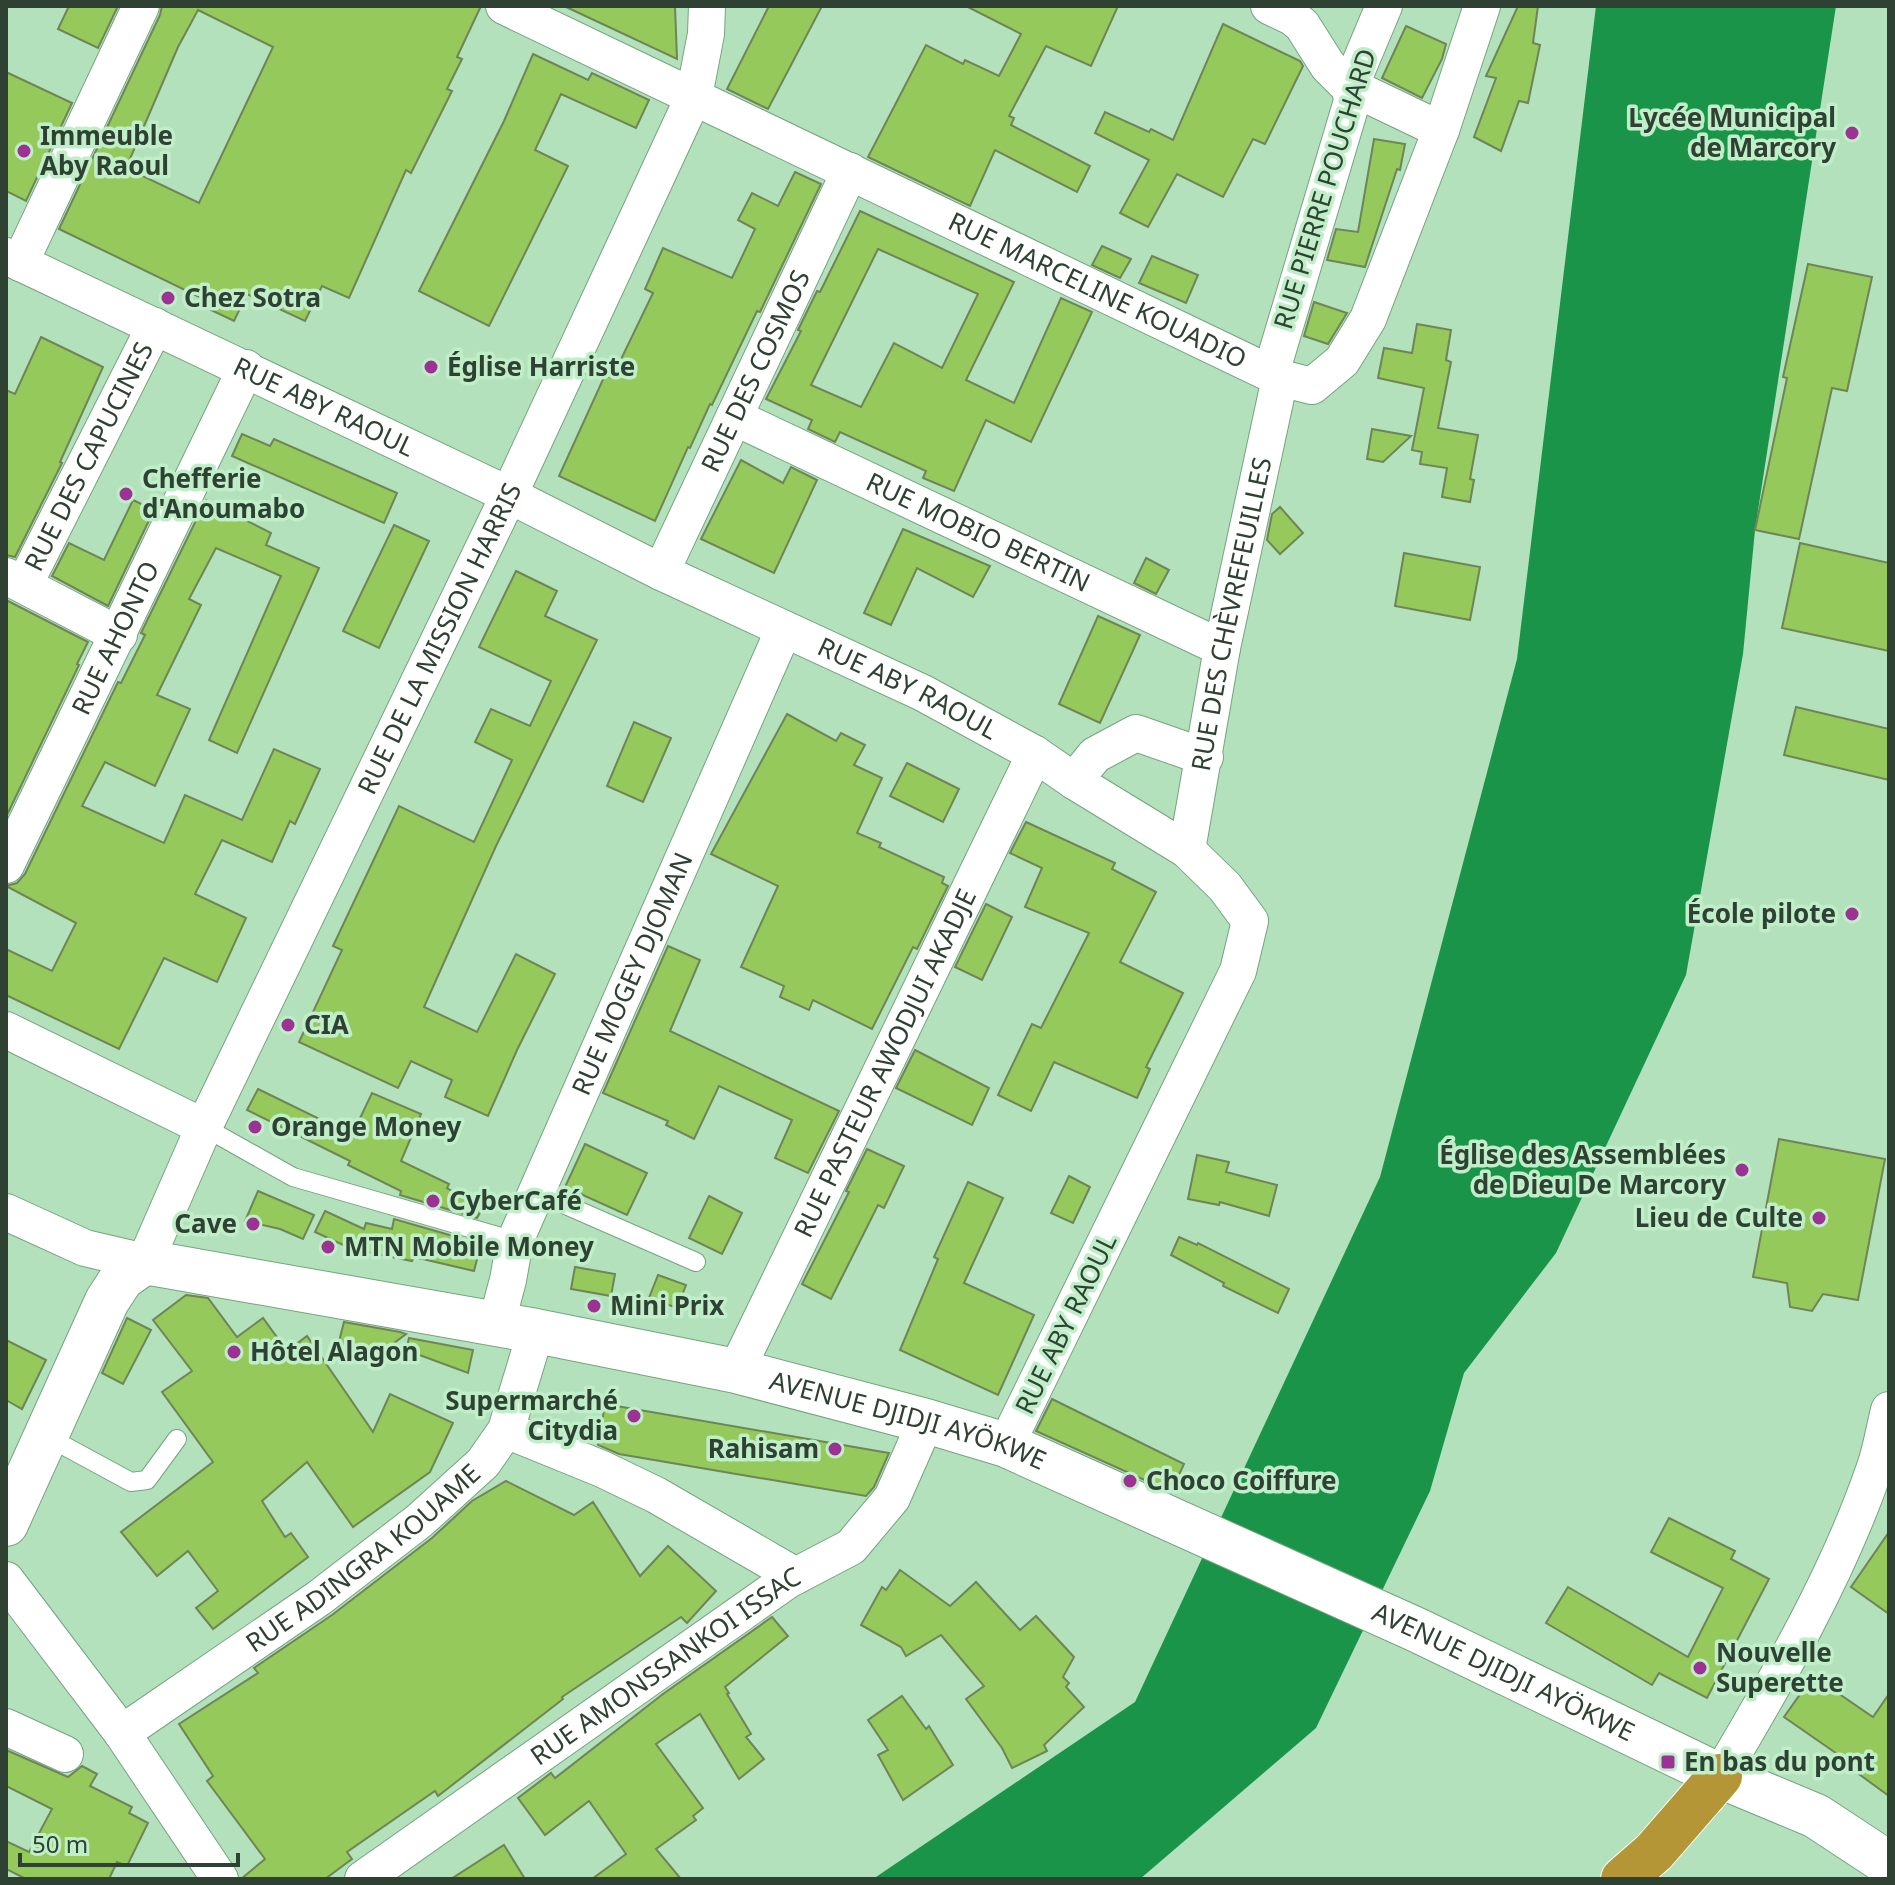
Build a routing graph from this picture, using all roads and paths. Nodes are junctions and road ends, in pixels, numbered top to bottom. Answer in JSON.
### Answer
{"nodes":[{"id":1,"x":141,"y":6,"type":"edge"},
{"id":2,"x":505,"y":6,"type":"edge"},
{"id":3,"x":707,"y":6,"type":"edge"},
{"id":4,"x":1269,"y":6,"type":"edge"},
{"id":5,"x":1384,"y":6,"type":"edge"},
{"id":6,"x":1482,"y":6,"type":"edge"},
{"id":7,"x":1350,"y":87,"type":"junction"},
{"id":8,"x":694,"y":96,"type":"junction"},
{"id":9,"x":1441,"y":130,"type":"junction"},
{"id":10,"x":850,"y":171,"type":"junction"},
{"id":11,"x":13,"y":260,"type":"edge"},
{"id":12,"x":155,"y":326,"type":"junction"},
{"id":13,"x":246,"y":368,"type":"junction"},
{"id":14,"x":1275,"y":376,"type":"junction"},
{"id":15,"x":734,"y":417,"type":"junction"},
{"id":16,"x":509,"y":495,"type":"junction"},
{"id":17,"x":661,"y":572,"type":"junction"},
{"id":18,"x":15,"y":581,"type":"edge"},
{"id":19,"x":784,"y":629,"type":"junction"},
{"id":20,"x":119,"y":635,"type":"junction"},
{"id":21,"x":1222,"y":648,"type":"junction"},
{"id":22,"x":1035,"y":754,"type":"junction"},
{"id":23,"x":1205,"y":757,"type":"junction"},
{"id":24,"x":1074,"y":781,"type":"junction"},
{"id":25,"x":1187,"y":850,"type":"junction"},
{"id":26,"x":6,"y":865,"type":"edge"},
{"id":27,"x":6,"y":1030,"type":"edge"},
{"id":28,"x":204,"y":1127,"type":"junction"},
{"id":29,"x":536,"y":1192,"type":"junction"},
{"id":30,"x":6,"y":1212,"type":"edge"},
{"id":31,"x":515,"y":1241,"type":"junction"},
{"id":32,"x":145,"y":1262,"type":"junction"},
{"id":33,"x":696,"y":1262,"type":"dead end"},
{"id":34,"x":516,"y":1328,"type":"junction"},
{"id":35,"x":736,"y":1371,"type":"junction"},
{"id":36,"x":1889,"y":1410,"type":"edge"},
{"id":37,"x":926,"y":1421,"type":"junction"},
{"id":38,"x":506,"y":1430,"type":"junction"},
{"id":39,"x":46,"y":1436,"type":"junction"},
{"id":40,"x":177,"y":1439,"type":"dead end"},
{"id":41,"x":1006,"y":1445,"type":"junction"},
{"id":42,"x":6,"y":1524,"type":"edge"},
{"id":43,"x":796,"y":1576,"type":"junction"},
{"id":44,"x":6,"y":1580,"type":"edge"},
{"id":45,"x":6,"y":1727,"type":"edge"},
{"id":46,"x":122,"y":1733,"type":"junction"},
{"id":47,"x":65,"y":1754,"type":"dead end"},
{"id":48,"x":1720,"y":1776,"type":"junction"},
{"id":49,"x":1889,"y":1864,"type":"edge"},
{"id":50,"x":220,"y":1879,"type":"edge"},
{"id":51,"x":363,"y":1879,"type":"edge"},
{"id":52,"x":1623,"y":1879,"type":"edge"}],
"edges":[{"from":1,"to":11,"type":"street"},
{"from":2,"to":8,"type":"street","name":"RUE MARCELINE KOUADIO"},
{"from":3,"to":8,"type":"street","name":"RUE DE LA MISSION HARRIS"},
{"from":4,"to":7,"type":"street"},
{"from":5,"to":7,"type":"street","name":"RUE PIERRE POUCHARD"},
{"from":6,"to":9,"type":"street","name":"RUE MARCELINE KOUADIO"},
{"from":7,"to":9,"type":"street"},
{"from":7,"to":14,"type":"street","name":"RUE PIERRE POUCHARD"},
{"from":8,"to":10,"type":"street","name":"RUE MARCELINE KOUADIO"},
{"from":8,"to":16,"type":"street","name":"RUE DE LA MISSION HARRIS"},
{"from":9,"to":14,"type":"street","name":"RUE MARCELINE KOUADIO"},
{"from":10,"to":14,"type":"street","name":"RUE MARCELINE KOUADIO"},
{"from":10,"to":15,"type":"street","name":"RUE DES COSMOS"},
{"from":11,"to":12,"type":"street","name":"RUE ABY RAOUL"},
{"from":12,"to":13,"type":"street","name":"RUE ABY RAOUL"},
{"from":12,"to":18,"type":"street","name":"RUE DES CAPUCINES"},
{"from":13,"to":16,"type":"street","name":"RUE ABY RAOUL"},
{"from":13,"to":20,"type":"street","name":"RUE AHONTO"},
{"from":14,"to":21,"type":"street","name":"RUE DES CHÈVREFEUILLES"},
{"from":15,"to":17,"type":"street","name":"RUE DES COSMOS"},
{"from":15,"to":21,"type":"street","name":"RUE MOBIO BERTIN"},
{"from":16,"to":17,"type":"street","name":"RUE ABY RAOUL"},
{"from":16,"to":28,"type":"street","name":"RUE DE LA MISSION HARRIS"},
{"from":17,"to":19,"type":"street","name":"RUE ABY RAOUL"},
{"from":18,"to":20,"type":"street"},
{"from":19,"to":22,"type":"street","name":"RUE ABY RAOUL"},
{"from":19,"to":29,"type":"street","name":"RUE MOGEY DJOMAN"},
{"from":20,"to":26,"type":"street","name":"RUE AHONTO"},
{"from":21,"to":23,"type":"street","name":"RUE DES CHÈVREFEUILLES"},
{"from":22,"to":24,"type":"street","name":"RUE ABY RAOUL"},
{"from":22,"to":35,"type":"street","name":"RUE PASTEUR AWODJUI AKADJE"},
{"from":23,"to":24,"type":"street"},
{"from":23,"to":25,"type":"street","name":"RUE DES CHÈVREFEUILLES"},
{"from":24,"to":25,"type":"street","name":"RUE ABY RAOUL"},
{"from":25,"to":41,"type":"street","name":"RUE ABY RAOUL"},
{"from":27,"to":28,"type":"street"},
{"from":28,"to":31,"type":"lane"},
{"from":28,"to":32,"type":"street","name":"RUE DE LA MISSION HARRIS"},
{"from":29,"to":31,"type":"street","name":"RUE MOGEY DJOMAN"},
{"from":29,"to":33,"type":"lane"},
{"from":30,"to":32,"type":"street"},
{"from":31,"to":34,"type":"street","name":"RUE MOGEY DJOMAN"},
{"from":32,"to":34,"type":"street","name":"AVENUE DJIDJI AYÖKWE"},
{"from":32,"to":39,"type":"street"},
{"from":34,"to":35,"type":"street","name":"AVENUE DJIDJI AYÖKWE"},
{"from":34,"to":38,"type":"street","name":"RUE ADINGRA KOUAME"},
{"from":35,"to":37,"type":"street","name":"AVENUE DJIDJI AYÖKWE"},
{"from":36,"to":48,"type":"street"},
{"from":37,"to":41,"type":"street","name":"AVENUE DJIDJI AYÖKWE"},
{"from":37,"to":43,"type":"street","name":"RUE AMONSSANKOI ISSAC"},
{"from":38,"to":43,"type":"street"},
{"from":38,"to":46,"type":"street","name":"RUE ADINGRA KOUAME"},
{"from":39,"to":40,"type":"lane"},
{"from":39,"to":42,"type":"street"},
{"from":41,"to":48,"type":"street","name":"AVENUE DJIDJI AYÖKWE"},
{"from":43,"to":51,"type":"street","name":"RUE AMONSSANKOI ISSAC"},
{"from":44,"to":46,"type":"street"},
{"from":45,"to":47,"type":"street"},
{"from":46,"to":50,"type":"street"},
{"from":48,"to":49,"type":"street","name":"AVENUE DJIDJI AYÖKWE"},
{"from":48,"to":52,"type":"highway"}]}
